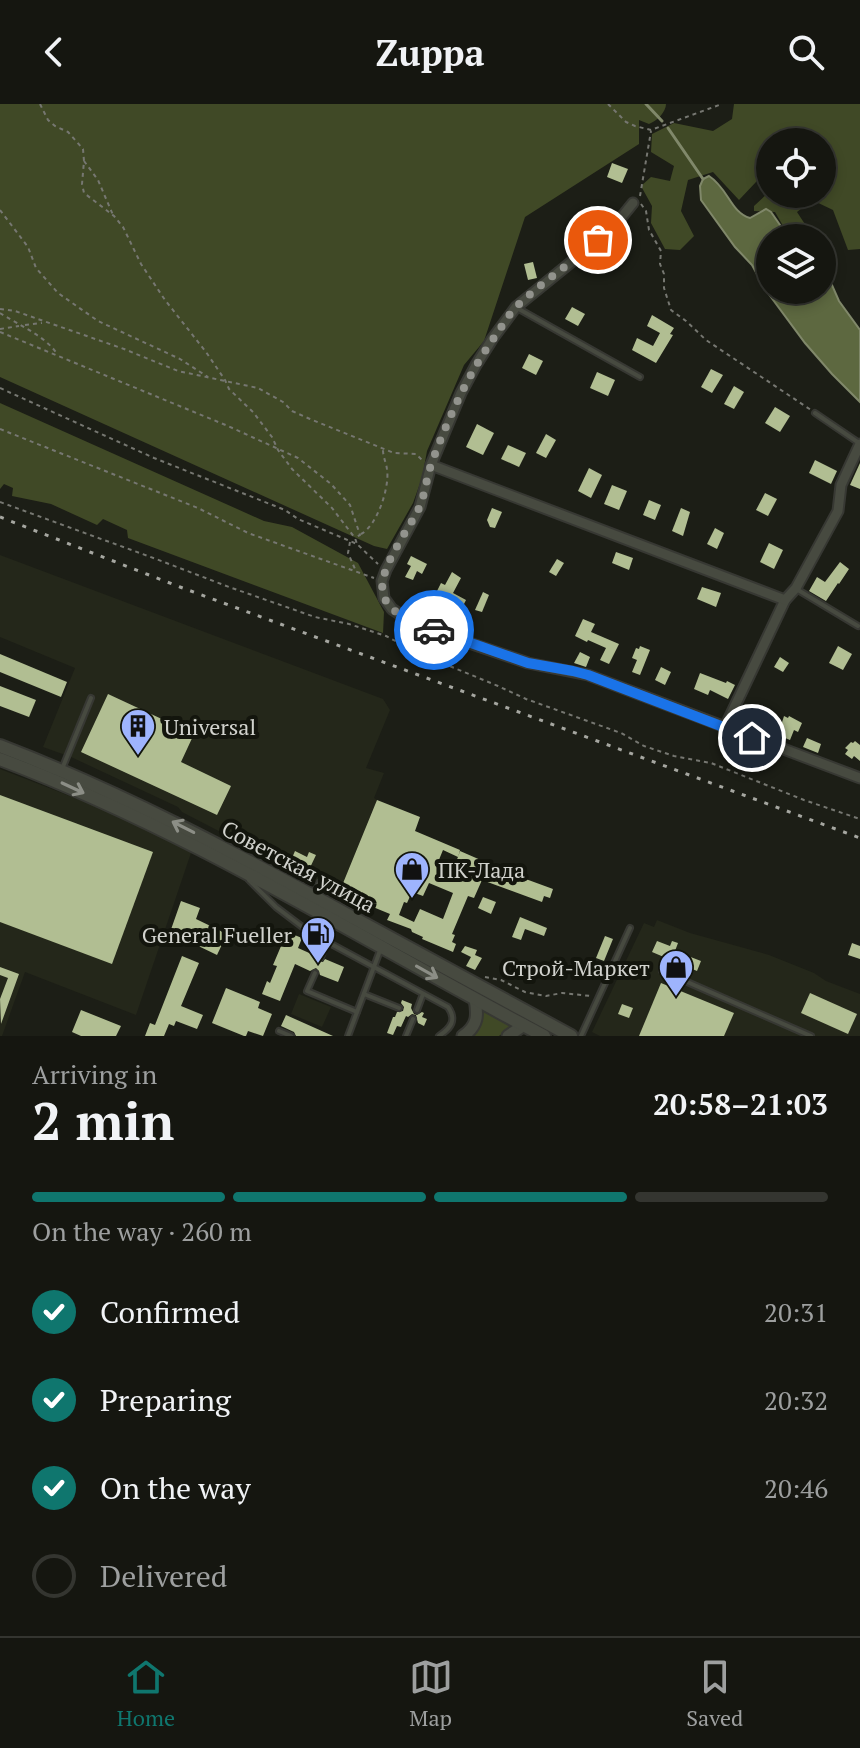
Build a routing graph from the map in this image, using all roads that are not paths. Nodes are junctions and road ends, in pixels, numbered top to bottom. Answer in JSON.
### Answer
{"nodes":[{"id":1,"x":636,"y":202,"type":"road end"},
{"id":2,"x":516,"y":307,"type":"junction"},
{"id":3,"x":640,"y":377,"type":"dead end"},
{"id":4,"x":815,"y":413,"type":"road end"},
{"id":5,"x":860,"y":444,"type":"edge"},
{"id":6,"x":431,"y":465,"type":"junction"},
{"id":7,"x":796,"y":588,"type":"junction"},
{"id":8,"x":785,"y":600,"type":"junction"},
{"id":9,"x":858,"y":626,"type":"dead end"},
{"id":10,"x":91,"y":698,"type":"dead end"},
{"id":11,"x":725,"y":727,"type":"junction"},
{"id":12,"x":0,"y":746,"type":"edge"},
{"id":13,"x":0,"y":759,"type":"edge"},
{"id":14,"x":62,"y":769,"type":"junction"},
{"id":15,"x":860,"y":778,"type":"edge"},
{"id":16,"x":319,"y":883,"type":"dead end"},
{"id":17,"x":271,"y":887,"type":"junction"},
{"id":18,"x":313,"y":896,"type":"junction"},
{"id":19,"x":630,"y":928,"type":"dead end"},
{"id":20,"x":327,"y":941,"type":"junction"},
{"id":21,"x":382,"y":948,"type":"junction"},
{"id":22,"x":321,"y":957,"type":"dead end"},
{"id":23,"x":374,"y":967,"type":"junction"},
{"id":24,"x":662,"y":971,"type":"dead end"},
{"id":25,"x":315,"y":973,"type":"dead end"},
{"id":26,"x":423,"y":993,"type":"junction"},
{"id":27,"x":364,"y":994,"type":"junction"},
{"id":28,"x":475,"y":999,"type":"junction"},
{"id":29,"x":399,"y":1008,"type":"dead end"},
{"id":30,"x":417,"y":1010,"type":"dead end"},
{"id":31,"x":357,"y":1012,"type":"junction"},
{"id":32,"x":413,"y":1019,"type":"dead end"},
{"id":33,"x":524,"y":1025,"type":"junction"},
{"id":34,"x":279,"y":1031,"type":"dead end"},
{"id":35,"x":291,"y":1036,"type":"edge"},
{"id":36,"x":348,"y":1036,"type":"edge"},
{"id":37,"x":406,"y":1036,"type":"edge"},
{"id":38,"x":439,"y":1036,"type":"edge"},
{"id":39,"x":463,"y":1036,"type":"edge"},
{"id":40,"x":508,"y":1036,"type":"edge"},
{"id":41,"x":544,"y":1036,"type":"edge"},
{"id":42,"x":571,"y":1036,"type":"edge"},
{"id":43,"x":581,"y":1036,"type":"edge"},
{"id":44,"x":811,"y":1036,"type":"edge"}],
"edges":[{"from":1,"to":2,"type":"street"},
{"from":2,"to":3,"type":"lane"},
{"from":2,"to":6,"type":"street"},
{"from":4,"to":5,"type":"lane"},
{"from":5,"to":7,"type":"street"},
{"from":6,"to":8,"type":"street"},
{"from":6,"to":11,"type":"street"},
{"from":7,"to":8,"type":"street"},
{"from":7,"to":9,"type":"lane"},
{"from":8,"to":11,"type":"street"},
{"from":10,"to":14,"type":"lane"},
{"from":11,"to":15,"type":"street"},
{"from":12,"to":14,"type":"main road","name":"Советская улица"},
{"from":13,"to":17,"type":"main road","name":"Советская улица","one_way":true},
{"from":17,"to":14,"type":"main road","name":"Советская улица","one_way":true},
{"from":16,"to":18,"type":"lane"},
{"from":17,"to":18,"type":"main road","name":"Советская улица"},
{"from":17,"to":20,"type":"lane"},
{"from":17,"to":21,"type":"main road","name":"Советская улица"},
{"from":18,"to":42,"type":"main road","name":"Советская улица"},
{"from":19,"to":43,"type":"lane"},
{"from":20,"to":22,"type":"lane"},
{"from":20,"to":23,"type":"lane"},
{"from":21,"to":23,"type":"lane"},
{"from":21,"to":28,"type":"main road","name":"Советская улица","one_way":true},
{"from":23,"to":26,"type":"lane"},
{"from":23,"to":27,"type":"lane"},
{"from":24,"to":44,"type":"lane"},
{"from":25,"to":31,"type":"lane"},
{"from":26,"to":30,"type":"lane"},
{"from":26,"to":38,"type":"lane"},
{"from":27,"to":29,"type":"lane"},
{"from":27,"to":31,"type":"lane"},
{"from":28,"to":33,"type":"main road","name":"Советская улица"},
{"from":28,"to":39,"type":"street"},
{"from":31,"to":36,"type":"lane"},
{"from":32,"to":37,"type":"lane"},
{"from":33,"to":40,"type":"street"},
{"from":33,"to":41,"type":"main road","name":"Советская улица"},
{"from":34,"to":35,"type":"lane"}]}
